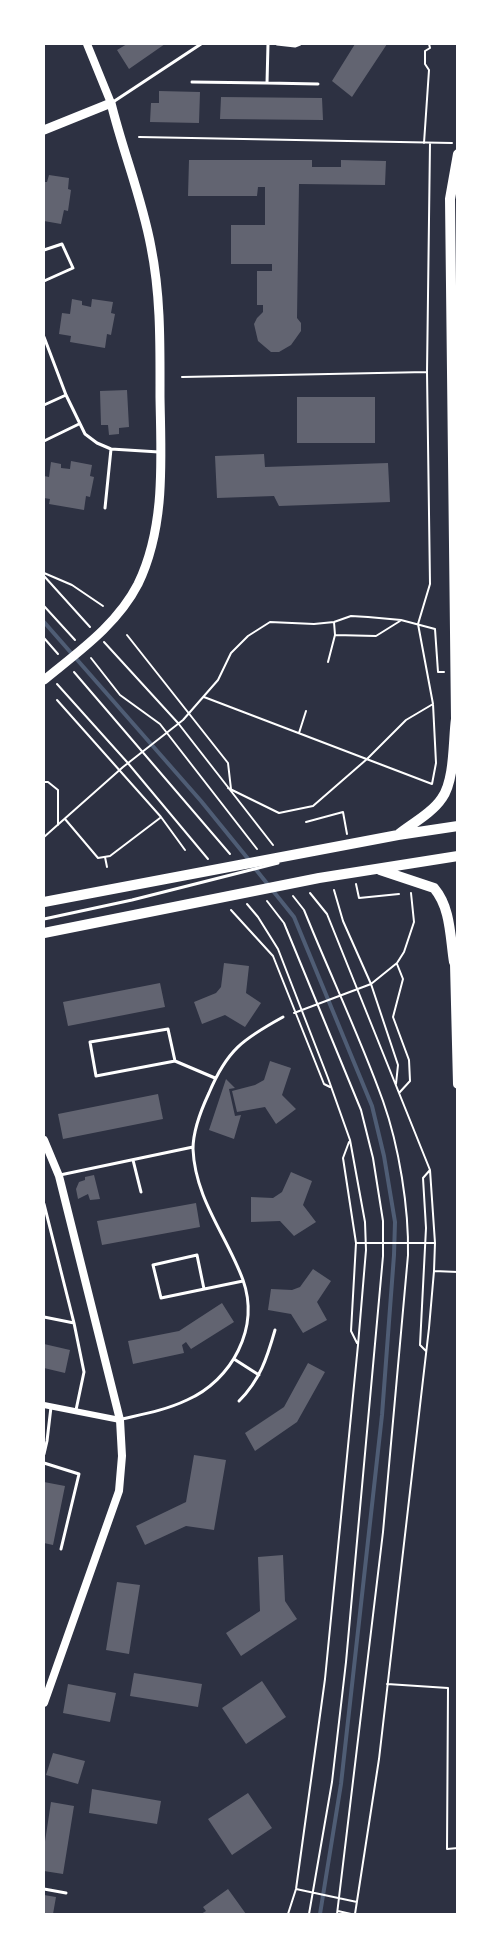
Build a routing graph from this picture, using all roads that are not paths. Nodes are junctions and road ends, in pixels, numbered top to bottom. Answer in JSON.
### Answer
{"nodes":[{"id":1,"x":87,"y":44,"type":"edge"},
{"id":2,"x":201,"y":44,"type":"edge"},
{"id":3,"x":268,"y":44,"type":"edge"},
{"id":4,"x":277,"y":44,"type":"edge"},
{"id":5,"x":300,"y":44,"type":"edge"},
{"id":6,"x":192,"y":82,"type":"dead end"},
{"id":7,"x":267,"y":82,"type":"junction"},
{"id":8,"x":318,"y":84,"type":"dead end"},
{"id":9,"x":111,"y":103,"type":"junction"},
{"id":10,"x":44,"y":130,"type":"edge"},
{"id":11,"x":458,"y":154,"type":"edge"},
{"id":12,"x":44,"y":250,"type":"edge"},
{"id":13,"x":44,"y":281,"type":"edge"},
{"id":14,"x":44,"y":337,"type":"edge"},
{"id":15,"x":66,"y":395,"type":"junction"},
{"id":16,"x":44,"y":405,"type":"edge"},
{"id":17,"x":79,"y":424,"type":"junction"},
{"id":18,"x":44,"y":441,"type":"edge"},
{"id":19,"x":111,"y":449,"type":"junction"},
{"id":20,"x":161,"y":452,"type":"junction"},
{"id":21,"x":105,"y":508,"type":"dead end"},
{"id":22,"x":44,"y":680,"type":"edge"},
{"id":23,"x":457,"y":722,"type":"edge"},
{"id":24,"x":458,"y":826,"type":"edge"},
{"id":25,"x":398,"y":835,"type":"junction"},
{"id":26,"x":458,"y":856,"type":"edge"},
{"id":27,"x":377,"y":869,"type":"junction"},
{"id":28,"x":211,"y":873,"type":"junction"},
{"id":29,"x":44,"y":902,"type":"edge"},
{"id":30,"x":44,"y":919,"type":"edge"},
{"id":31,"x":44,"y":933,"type":"edge"},
{"id":32,"x":458,"y":948,"type":"edge"},
{"id":33,"x":454,"y":964,"type":"junction"},
{"id":34,"x":283,"y":1017,"type":"dead end"},
{"id":35,"x":175,"y":1061,"type":"junction"},
{"id":36,"x":215,"y":1078,"type":"junction"},
{"id":37,"x":458,"y":1084,"type":"edge"},
{"id":38,"x":44,"y":1140,"type":"edge"},
{"id":39,"x":193,"y":1148,"type":"junction"},
{"id":40,"x":133,"y":1160,"type":"junction"},
{"id":41,"x":59,"y":1176,"type":"junction"},
{"id":42,"x":141,"y":1192,"type":"dead end"},
{"id":43,"x":44,"y":1204,"type":"edge"},
{"id":44,"x":243,"y":1281,"type":"junction"},
{"id":45,"x":204,"y":1288,"type":"junction"},
{"id":46,"x":44,"y":1317,"type":"edge"},
{"id":47,"x":74,"y":1323,"type":"junction"},
{"id":48,"x":275,"y":1330,"type":"dead end"},
{"id":49,"x":234,"y":1359,"type":"junction"},
{"id":50,"x":259,"y":1376,"type":"junction"},
{"id":51,"x":239,"y":1401,"type":"dead end"},
{"id":52,"x":47,"y":1406,"type":"edge"},
{"id":53,"x":75,"y":1412,"type":"junction"},
{"id":54,"x":120,"y":1420,"type":"junction"},
{"id":55,"x":44,"y":1454,"type":"edge"},
{"id":56,"x":44,"y":1463,"type":"edge"},
{"id":57,"x":61,"y":1549,"type":"dead end"},
{"id":58,"x":44,"y":1703,"type":"edge"},
{"id":59,"x":44,"y":1889,"type":"edge"},
{"id":60,"x":66,"y":1893,"type":"dead end"}],
"edges":[{"from":1,"to":9,"type":"street"},
{"from":2,"to":9,"type":"lane"},
{"from":3,"to":7,"type":"lane"},
{"from":4,"to":5,"type":"lane"},
{"from":6,"to":7,"type":"lane"},
{"from":7,"to":8,"type":"lane"},
{"from":9,"to":10,"type":"main road"},
{"from":9,"to":20,"type":"main road"},
{"from":11,"to":23,"type":"main road"},
{"from":12,"to":13,"type":"lane"},
{"from":14,"to":15,"type":"lane"},
{"from":15,"to":16,"type":"lane"},
{"from":15,"to":17,"type":"lane"},
{"from":17,"to":18,"type":"lane"},
{"from":17,"to":19,"type":"lane"},
{"from":19,"to":20,"type":"lane"},
{"from":19,"to":21,"type":"lane"},
{"from":20,"to":22,"type":"main road"},
{"from":23,"to":25,"type":"main road"},
{"from":24,"to":25,"type":"main road"},
{"from":25,"to":28,"type":"main road"},
{"from":26,"to":27,"type":"main road"},
{"from":27,"to":31,"type":"main road"},
{"from":27,"to":33,"type":"main road"},
{"from":28,"to":29,"type":"main road"},
{"from":28,"to":30,"type":"lane"},
{"from":32,"to":33,"type":"main road"},
{"from":33,"to":37,"type":"main road"},
{"from":34,"to":36,"type":"lane"},
{"from":35,"to":35,"type":"lane"},
{"from":35,"to":36,"type":"lane"},
{"from":36,"to":39,"type":"lane"},
{"from":38,"to":41,"type":"street"},
{"from":39,"to":40,"type":"lane"},
{"from":39,"to":44,"type":"lane"},
{"from":40,"to":41,"type":"lane"},
{"from":40,"to":42,"type":"lane"},
{"from":41,"to":54,"type":"street"},
{"from":43,"to":47,"type":"lane"},
{"from":44,"to":45,"type":"lane"},
{"from":44,"to":49,"type":"lane"},
{"from":45,"to":45,"type":"lane"},
{"from":46,"to":47,"type":"lane"},
{"from":47,"to":53,"type":"lane"},
{"from":48,"to":50,"type":"lane"},
{"from":49,"to":50,"type":"lane"},
{"from":49,"to":54,"type":"lane"},
{"from":50,"to":51,"type":"lane"},
{"from":52,"to":53,"type":"street"},
{"from":52,"to":55,"type":"lane"},
{"from":53,"to":54,"type":"street"},
{"from":54,"to":58,"type":"street"},
{"from":56,"to":57,"type":"lane"},
{"from":59,"to":60,"type":"lane"}]}
